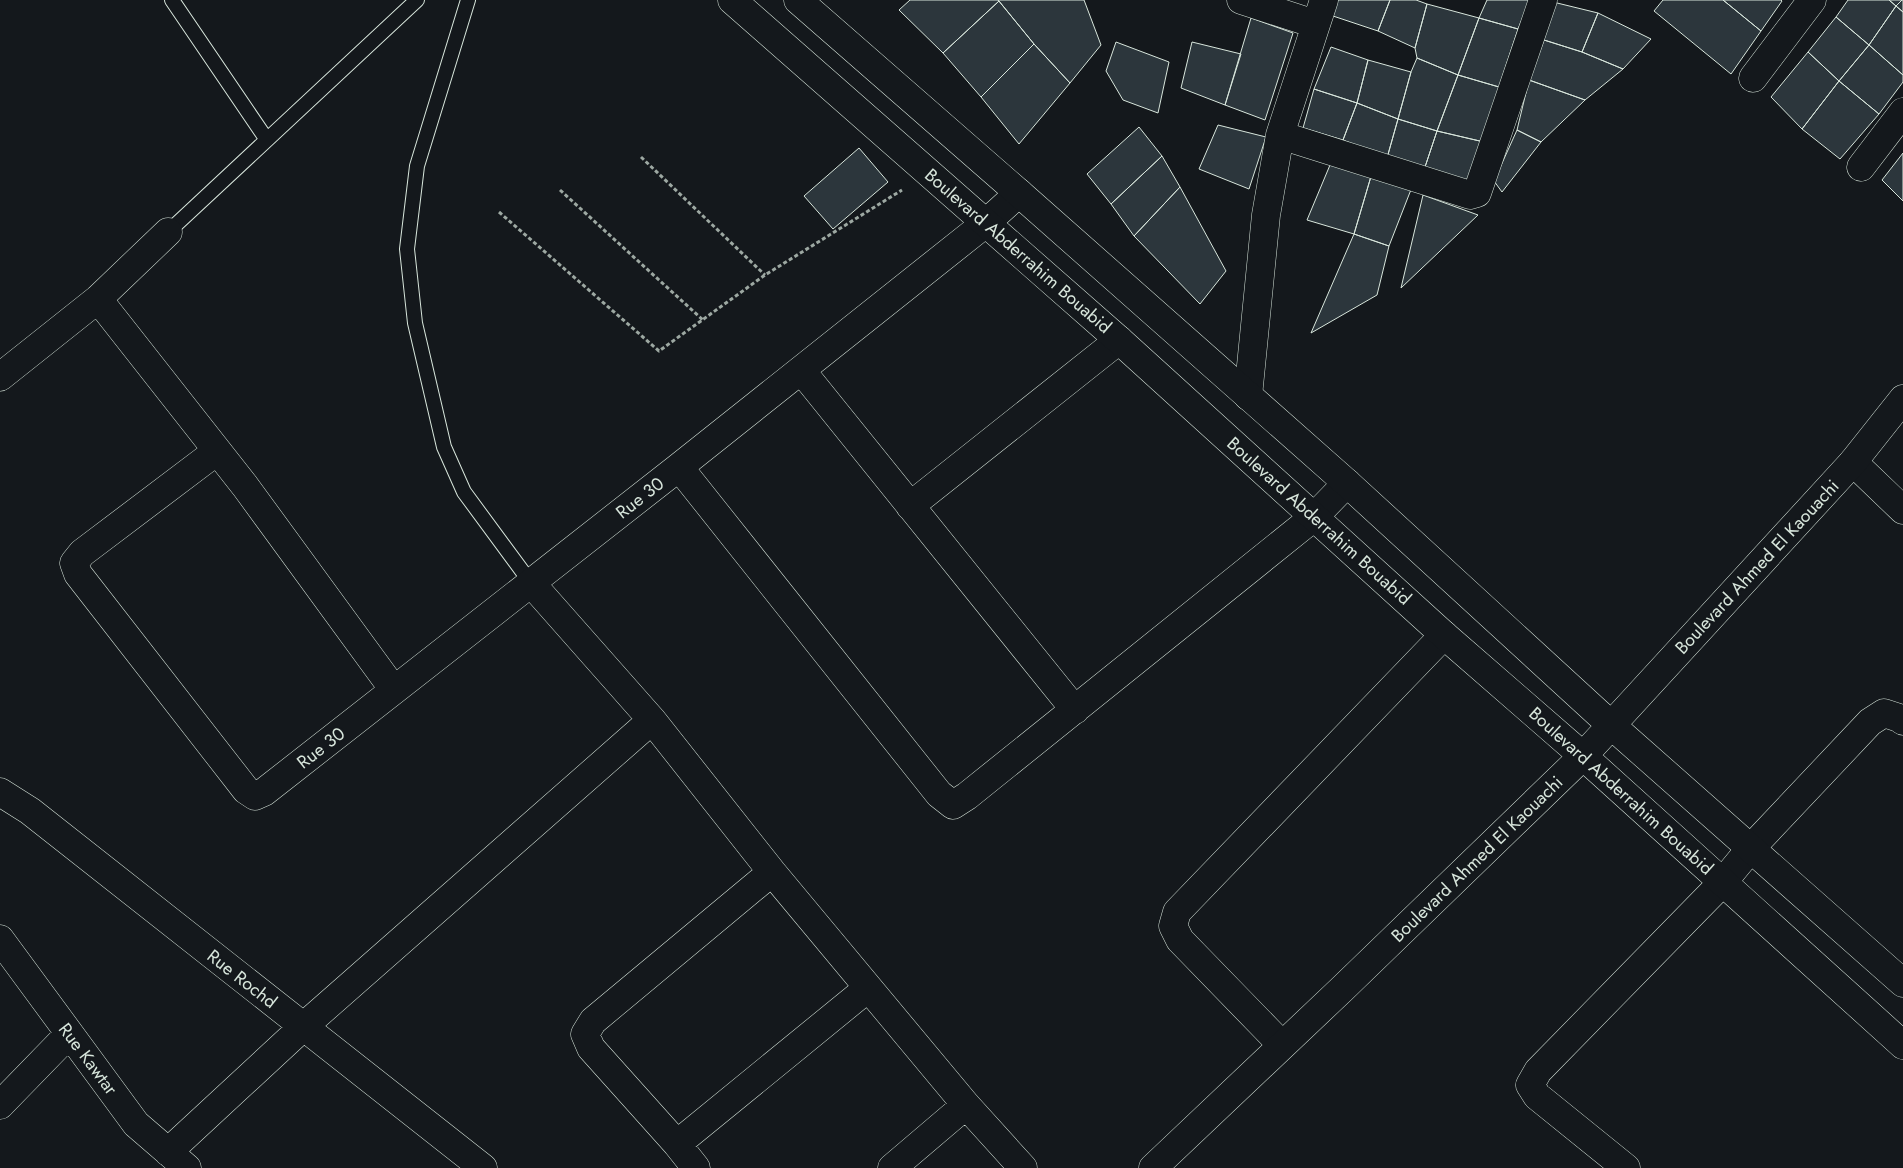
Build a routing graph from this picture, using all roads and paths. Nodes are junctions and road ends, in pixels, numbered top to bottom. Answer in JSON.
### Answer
{"nodes":[{"id":1,"x":172,"y":0,"type":"edge"},
{"id":2,"x":417,"y":0,"type":"edge"},
{"id":3,"x":468,"y":0,"type":"edge"},
{"id":4,"x":732,"y":0,"type":"edge"},
{"id":5,"x":798,"y":0,"type":"edge"},
{"id":6,"x":1241,"y":0,"type":"edge"},
{"id":7,"x":1543,"y":0,"type":"edge"},
{"id":8,"x":1812,"y":0,"type":"edge"},
{"id":9,"x":1320,"y":12,"type":"edge"},
{"id":10,"x":1752,"y":78,"type":"dead end"},
{"id":11,"x":1903,"y":112,"type":"edge"},
{"id":12,"x":1280,"y":135,"type":"junction"},
{"id":13,"x":267,"y":140,"type":"junction"},
{"id":14,"x":641,"y":158,"type":"dead end"},
{"id":15,"x":1861,"y":167,"type":"dead end"},
{"id":16,"x":930,"y":174,"type":"junction"},
{"id":17,"x":560,"y":190,"type":"dead end"},
{"id":18,"x":1019,"y":193,"type":"junction"},
{"id":19,"x":499,"y":212,"type":"dead end"},
{"id":20,"x":987,"y":222,"type":"junction"},
{"id":21,"x":168,"y":232,"type":"joint"},
{"id":22,"x":764,"y":275,"type":"junction"},
{"id":23,"x":98,"y":299,"type":"junction"},
{"id":24,"x":703,"y":320,"type":"junction"},
{"id":25,"x":1119,"y":340,"type":"junction"},
{"id":26,"x":5,"y":364,"type":"edge"},
{"id":27,"x":801,"y":370,"type":"junction"},
{"id":28,"x":1248,"y":396,"type":"junction"},
{"id":29,"x":1903,"y":399,"type":"edge"},
{"id":30,"x":217,"y":451,"type":"junction"},
{"id":31,"x":1852,"y":462,"type":"junction"},
{"id":32,"x":679,"y":467,"type":"junction"},
{"id":33,"x":1347,"y":483,"type":"junction"},
{"id":34,"x":910,"y":506,"type":"junction"},
{"id":35,"x":1903,"y":510,"type":"edge"},
{"id":36,"x":1314,"y":517,"type":"junction"},
{"id":37,"x":531,"y":583,"type":"junction"},
{"id":38,"x":1444,"y":635,"type":"junction"},
{"id":39,"x":394,"y":690,"type":"junction"},
{"id":40,"x":1075,"y":710,"type":"junction"},
{"id":41,"x":652,"y":720,"type":"junction"},
{"id":42,"x":1903,"y":721,"type":"edge"},
{"id":43,"x":1611,"y":725,"type":"junction"},
{"id":44,"x":1583,"y":756,"type":"junction"},
{"id":45,"x":0,"y":792,"type":"edge"},
{"id":46,"x":1752,"y":848,"type":"junction"},
{"id":47,"x":772,"y":872,"type":"junction"},
{"id":48,"x":1723,"y":882,"type":"junction"},
{"id":49,"x":0,"y":939,"type":"edge"},
{"id":50,"x":1903,"y":983,"type":"edge"},
{"id":51,"x":868,"y":988,"type":"junction"},
{"id":52,"x":303,"y":1027,"type":"junction"},
{"id":53,"x":69,"y":1034,"type":"junction"},
{"id":54,"x":1282,"y":1045,"type":"junction"},
{"id":55,"x":1903,"y":1045,"type":"edge"},
{"id":56,"x":0,"y":1104,"type":"edge"},
{"id":57,"x":966,"y":1105,"type":"junction"},
{"id":58,"x":676,"y":1144,"type":"junction"},
{"id":59,"x":178,"y":1160,"type":"edge"},
{"id":60,"x":483,"y":1168,"type":"edge"},
{"id":61,"x":696,"y":1168,"type":"edge"},
{"id":62,"x":892,"y":1168,"type":"edge"},
{"id":63,"x":1023,"y":1168,"type":"edge"},
{"id":64,"x":1153,"y":1168,"type":"edge"},
{"id":65,"x":1626,"y":1168,"type":"edge"}],
"edges":[{"from":1,"to":13,"type":"lane"},
{"from":2,"to":13,"type":"lane"},
{"from":3,"to":37,"type":"lane"},
{"from":4,"to":16,"type":"street","name":"Boulevard Abderrahim Bouabid"},
{"from":5,"to":18,"type":"street"},
{"from":6,"to":9,"type":"street"},
{"from":7,"to":12,"type":"street"},
{"from":8,"to":10,"type":"street"},
{"from":9,"to":12,"type":"street"},
{"from":11,"to":15,"type":"street"},
{"from":12,"to":28,"type":"street"},
{"from":13,"to":21,"type":"lane"},
{"from":14,"to":22,"type":"path"},
{"from":16,"to":20,"type":"street","name":"Boulevard Abderrahim Bouabid"},
{"from":16,"to":22,"type":"path"},
{"from":17,"to":24,"type":"path"},
{"from":18,"to":20,"type":"street","name":"Rue 30"},
{"from":18,"to":28,"type":"street"},
{"from":19,"to":24,"type":"path"},
{"from":20,"to":25,"type":"street","name":"Boulevard Abderrahim Bouabid"},
{"from":20,"to":27,"type":"street","name":"Rue 30"},
{"from":21,"to":23,"type":"street"},
{"from":22,"to":24,"type":"path"},
{"from":23,"to":26,"type":"street"},
{"from":23,"to":30,"type":"street"},
{"from":25,"to":34,"type":"street"},
{"from":25,"to":36,"type":"street","name":"Boulevard Abderrahim Bouabid"},
{"from":27,"to":32,"type":"street","name":"Rue 30"},
{"from":27,"to":34,"type":"street"},
{"from":28,"to":33,"type":"street"},
{"from":29,"to":31,"type":"street","name":"Boulevard Ahmed El Kaouachi"},
{"from":30,"to":39,"type":"street"},
{"from":30,"to":39,"type":"street","name":"Rue 30"},
{"from":31,"to":35,"type":"street"},
{"from":31,"to":43,"type":"street","name":"Boulevard Ahmed El Kaouachi"},
{"from":32,"to":37,"type":"street","name":"Rue 30"},
{"from":32,"to":40,"type":"street"},
{"from":33,"to":36,"type":"street"},
{"from":33,"to":43,"type":"street"},
{"from":34,"to":40,"type":"street"},
{"from":36,"to":38,"type":"street","name":"Boulevard Abderrahim Bouabid"},
{"from":36,"to":40,"type":"street"},
{"from":37,"to":39,"type":"street","name":"Rue 30"},
{"from":37,"to":41,"type":"street"},
{"from":38,"to":44,"type":"street","name":"Boulevard Abderrahim Bouabid"},
{"from":38,"to":54,"type":"street"},
{"from":41,"to":47,"type":"street"},
{"from":41,"to":52,"type":"street"},
{"from":42,"to":46,"type":"street"},
{"from":43,"to":44,"type":"street","name":"Boulevard Ahmed El Kaouachi"},
{"from":43,"to":46,"type":"street"},
{"from":44,"to":48,"type":"street","name":"Boulevard Abderrahim Bouabid"},
{"from":44,"to":54,"type":"street","name":"Boulevard Ahmed El Kaouachi"},
{"from":45,"to":52,"type":"street","name":"Rue Rochd"},
{"from":46,"to":48,"type":"street"},
{"from":46,"to":50,"type":"street"},
{"from":47,"to":51,"type":"street"},
{"from":47,"to":58,"type":"street"},
{"from":48,"to":55,"type":"street","name":"Boulevard Abderrahim Bouabid"},
{"from":48,"to":65,"type":"street"},
{"from":49,"to":53,"type":"street","name":"Rue Kawtar"},
{"from":51,"to":57,"type":"street"},
{"from":51,"to":58,"type":"street"},
{"from":52,"to":59,"type":"street"},
{"from":52,"to":60,"type":"street","name":"Rue Rochd"},
{"from":53,"to":56,"type":"street"},
{"from":53,"to":59,"type":"street","name":"Rue Kawtar"},
{"from":54,"to":64,"type":"street","name":"Boulevard Ahmed El Kaouachi"},
{"from":57,"to":62,"type":"street"},
{"from":57,"to":63,"type":"street"},
{"from":58,"to":61,"type":"street"}]}
